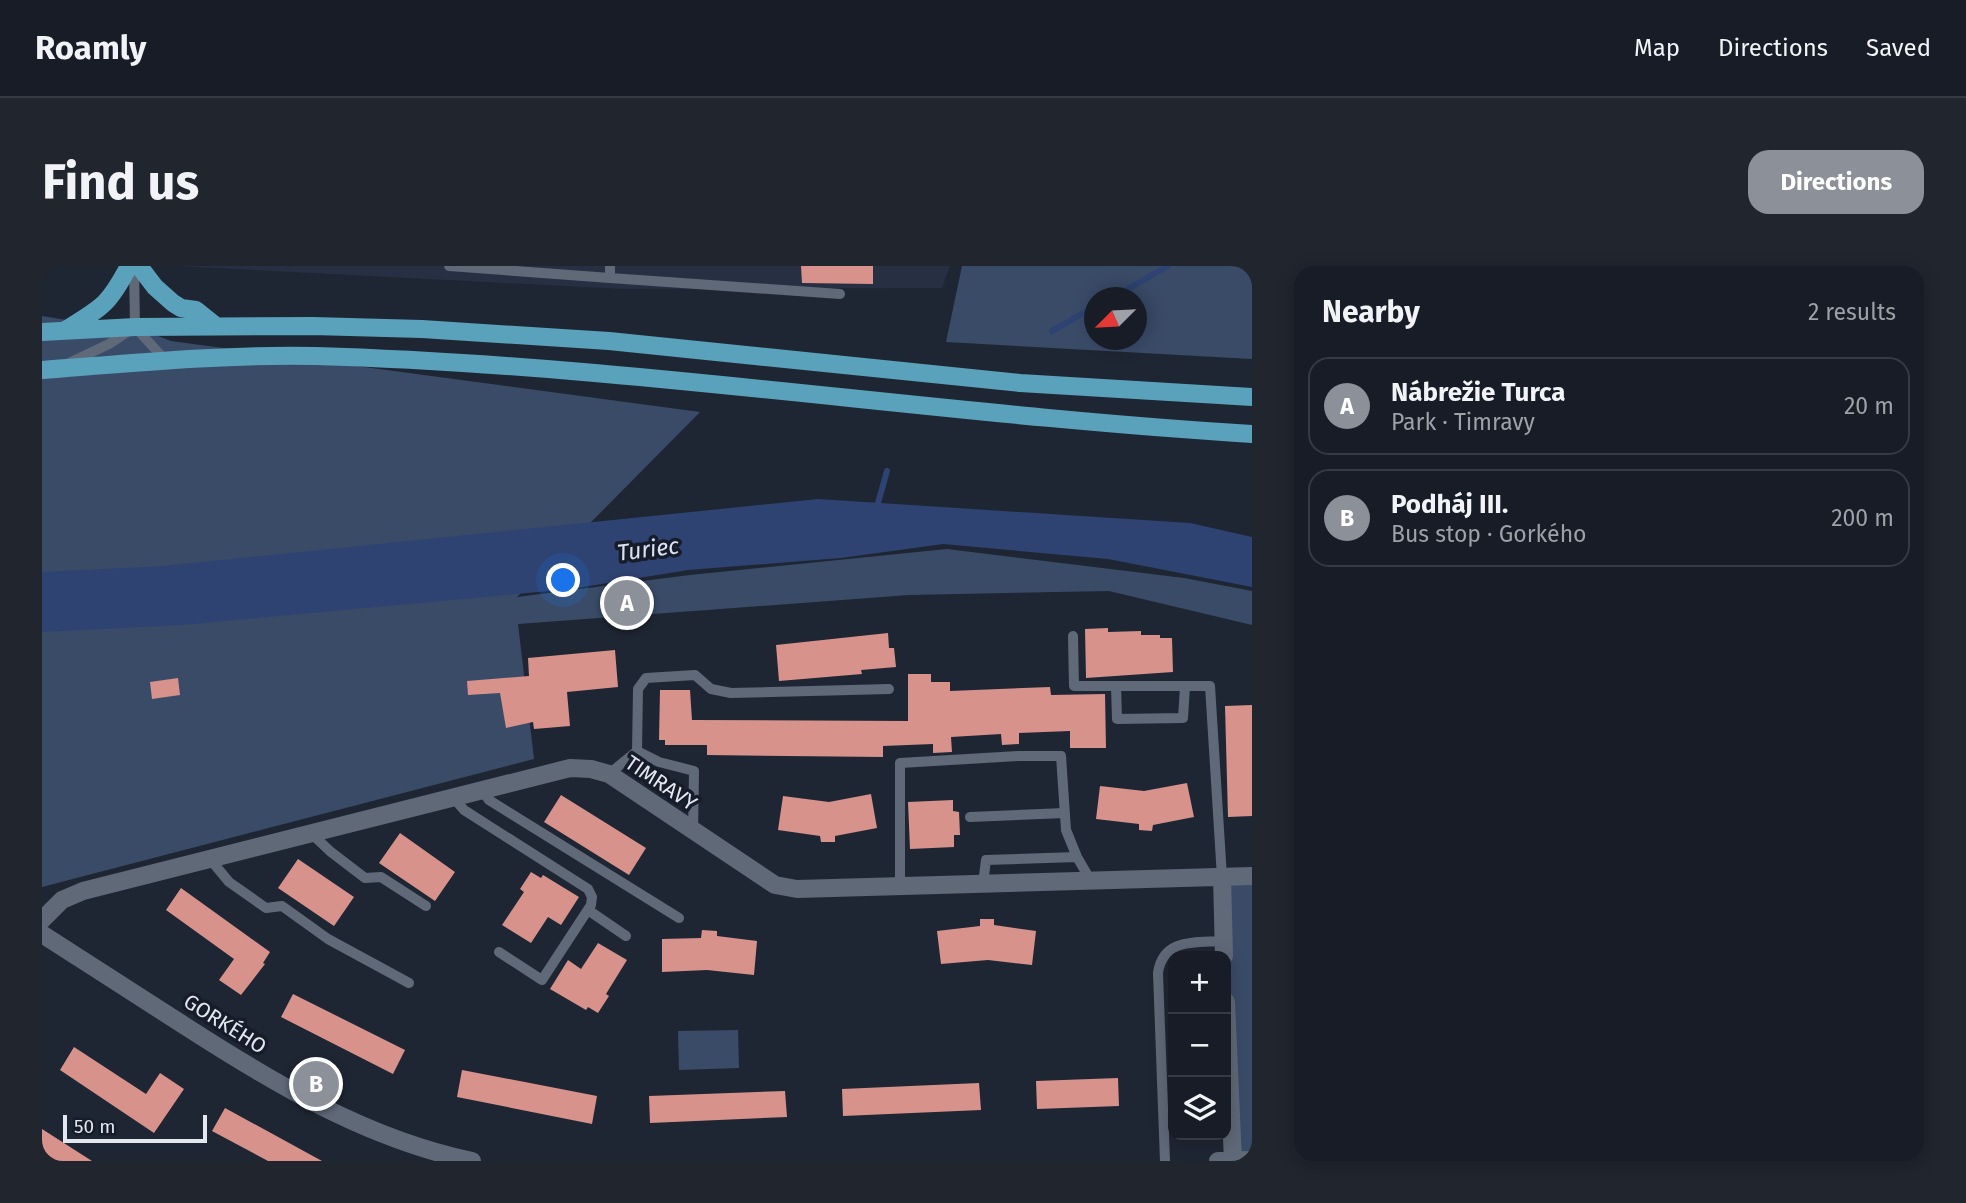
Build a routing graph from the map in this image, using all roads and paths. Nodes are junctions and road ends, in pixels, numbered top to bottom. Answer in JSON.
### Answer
{"nodes":[{"id":1,"x":131,"y":266,"type":"edge"},
{"id":2,"x":139,"y":266,"type":"edge"},
{"id":3,"x":449,"y":266,"type":"edge"},
{"id":4,"x":610,"y":266,"type":"edge"},
{"id":5,"x":610,"y":278,"type":"junction"},
{"id":6,"x":840,"y":294,"type":"dead end"},
{"id":7,"x":216,"y":326,"type":"junction"},
{"id":8,"x":135,"y":327,"type":"junction"},
{"id":9,"x":64,"y":331,"type":"junction"},
{"id":10,"x":42,"y":332,"type":"edge"},
{"id":11,"x":167,"y":362,"type":"junction"},
{"id":12,"x":49,"y":370,"type":"edge"},
{"id":13,"x":1252,"y":397,"type":"edge"},
{"id":14,"x":1252,"y":434,"type":"edge"},
{"id":15,"x":1073,"y":636,"type":"dead end"},
{"id":16,"x":1116,"y":687,"type":"junction"},
{"id":17,"x":1185,"y":687,"type":"junction"},
{"id":18,"x":889,"y":689,"type":"dead end"},
{"id":19,"x":637,"y":751,"type":"junction"},
{"id":20,"x":608,"y":774,"type":"junction"},
{"id":21,"x":481,"y":789,"type":"junction"},
{"id":22,"x":452,"y":796,"type":"junction"},
{"id":23,"x":1065,"y":813,"type":"junction"},
{"id":24,"x":970,"y":817,"type":"dead end"},
{"id":25,"x":693,"y":832,"type":"junction"},
{"id":26,"x":311,"y":833,"type":"junction"},
{"id":27,"x":1077,"y":858,"type":"junction"},
{"id":28,"x":210,"y":859,"type":"junction"},
{"id":29,"x":1252,"y":876,"type":"edge"},
{"id":30,"x":1222,"y":877,"type":"junction"},
{"id":31,"x":1091,"y":881,"type":"junction"},
{"id":32,"x":983,"y":884,"type":"junction"},
{"id":33,"x":900,"y":886,"type":"junction"},
{"id":34,"x":426,"y":906,"type":"dead end"},
{"id":35,"x":587,"y":910,"type":"junction"},
{"id":36,"x":679,"y":918,"type":"dead end"},
{"id":37,"x":42,"y":920,"type":"edge"},
{"id":38,"x":42,"y":934,"type":"edge"},
{"id":39,"x":626,"y":936,"type":"dead end"},
{"id":40,"x":1224,"y":948,"type":"edge"},
{"id":41,"x":499,"y":952,"type":"dead end"},
{"id":42,"x":409,"y":983,"type":"dead end"},
{"id":43,"x":1227,"y":1014,"type":"edge"},
{"id":44,"x":410,"y":1153,"type":"edge"},
{"id":45,"x":1252,"y":1160,"type":"edge"},
{"id":46,"x":472,"y":1161,"type":"edge"},
{"id":47,"x":1165,"y":1161,"type":"edge"},
{"id":48,"x":1218,"y":1161,"type":"edge"},
{"id":49,"x":1233,"y":1161,"type":"edge"}],
"edges":[{"from":1,"to":8,"type":"lane"},
{"from":1,"to":9,"type":"main road"},
{"from":2,"to":7,"type":"main road"},
{"from":3,"to":5,"type":"lane"},
{"from":4,"to":5,"type":"lane"},
{"from":5,"to":6,"type":"lane"},
{"from":7,"to":8,"type":"main road"},
{"from":7,"to":13,"type":"main road"},
{"from":8,"to":9,"type":"main road"},
{"from":8,"to":11,"type":"lane"},
{"from":8,"to":12,"type":"lane"},
{"from":9,"to":10,"type":"main road"},
{"from":11,"to":12,"type":"main road"},
{"from":11,"to":14,"type":"main road"},
{"from":15,"to":16,"type":"lane"},
{"from":16,"to":17,"type":"lane"},
{"from":16,"to":17,"type":"lane"},
{"from":17,"to":30,"type":"lane"},
{"from":18,"to":19,"type":"lane"},
{"from":19,"to":20,"type":"lane"},
{"from":19,"to":25,"type":"lane"},
{"from":20,"to":21,"type":"street","name":"TIMRAVY"},
{"from":20,"to":25,"type":"street","name":"TIMRAVY"},
{"from":21,"to":22,"type":"street","name":"TIMRAVY"},
{"from":21,"to":36,"type":"lane"},
{"from":22,"to":26,"type":"street","name":"TIMRAVY"},
{"from":22,"to":35,"type":"lane"},
{"from":23,"to":24,"type":"lane"},
{"from":23,"to":27,"type":"lane"},
{"from":23,"to":33,"type":"lane"},
{"from":25,"to":33,"type":"street","name":"TIMRAVY"},
{"from":26,"to":28,"type":"street","name":"TIMRAVY"},
{"from":26,"to":34,"type":"lane"},
{"from":27,"to":31,"type":"lane"},
{"from":27,"to":32,"type":"lane"},
{"from":28,"to":37,"type":"street","name":"TIMRAVY"},
{"from":28,"to":42,"type":"lane"},
{"from":29,"to":30,"type":"street","name":"TIMRAVY"},
{"from":30,"to":31,"type":"street","name":"TIMRAVY"},
{"from":30,"to":40,"type":"street"},
{"from":31,"to":32,"type":"street","name":"TIMRAVY"},
{"from":32,"to":33,"type":"street","name":"TIMRAVY"},
{"from":35,"to":39,"type":"lane"},
{"from":35,"to":41,"type":"lane"},
{"from":38,"to":44,"type":"street","name":"GORKÉHO"},
{"from":40,"to":47,"type":"lane"},
{"from":43,"to":49,"type":"street"},
{"from":44,"to":46,"type":"street","name":"GORKÉHO"},
{"from":45,"to":49,"type":"street"},
{"from":48,"to":49,"type":"street"}]}
